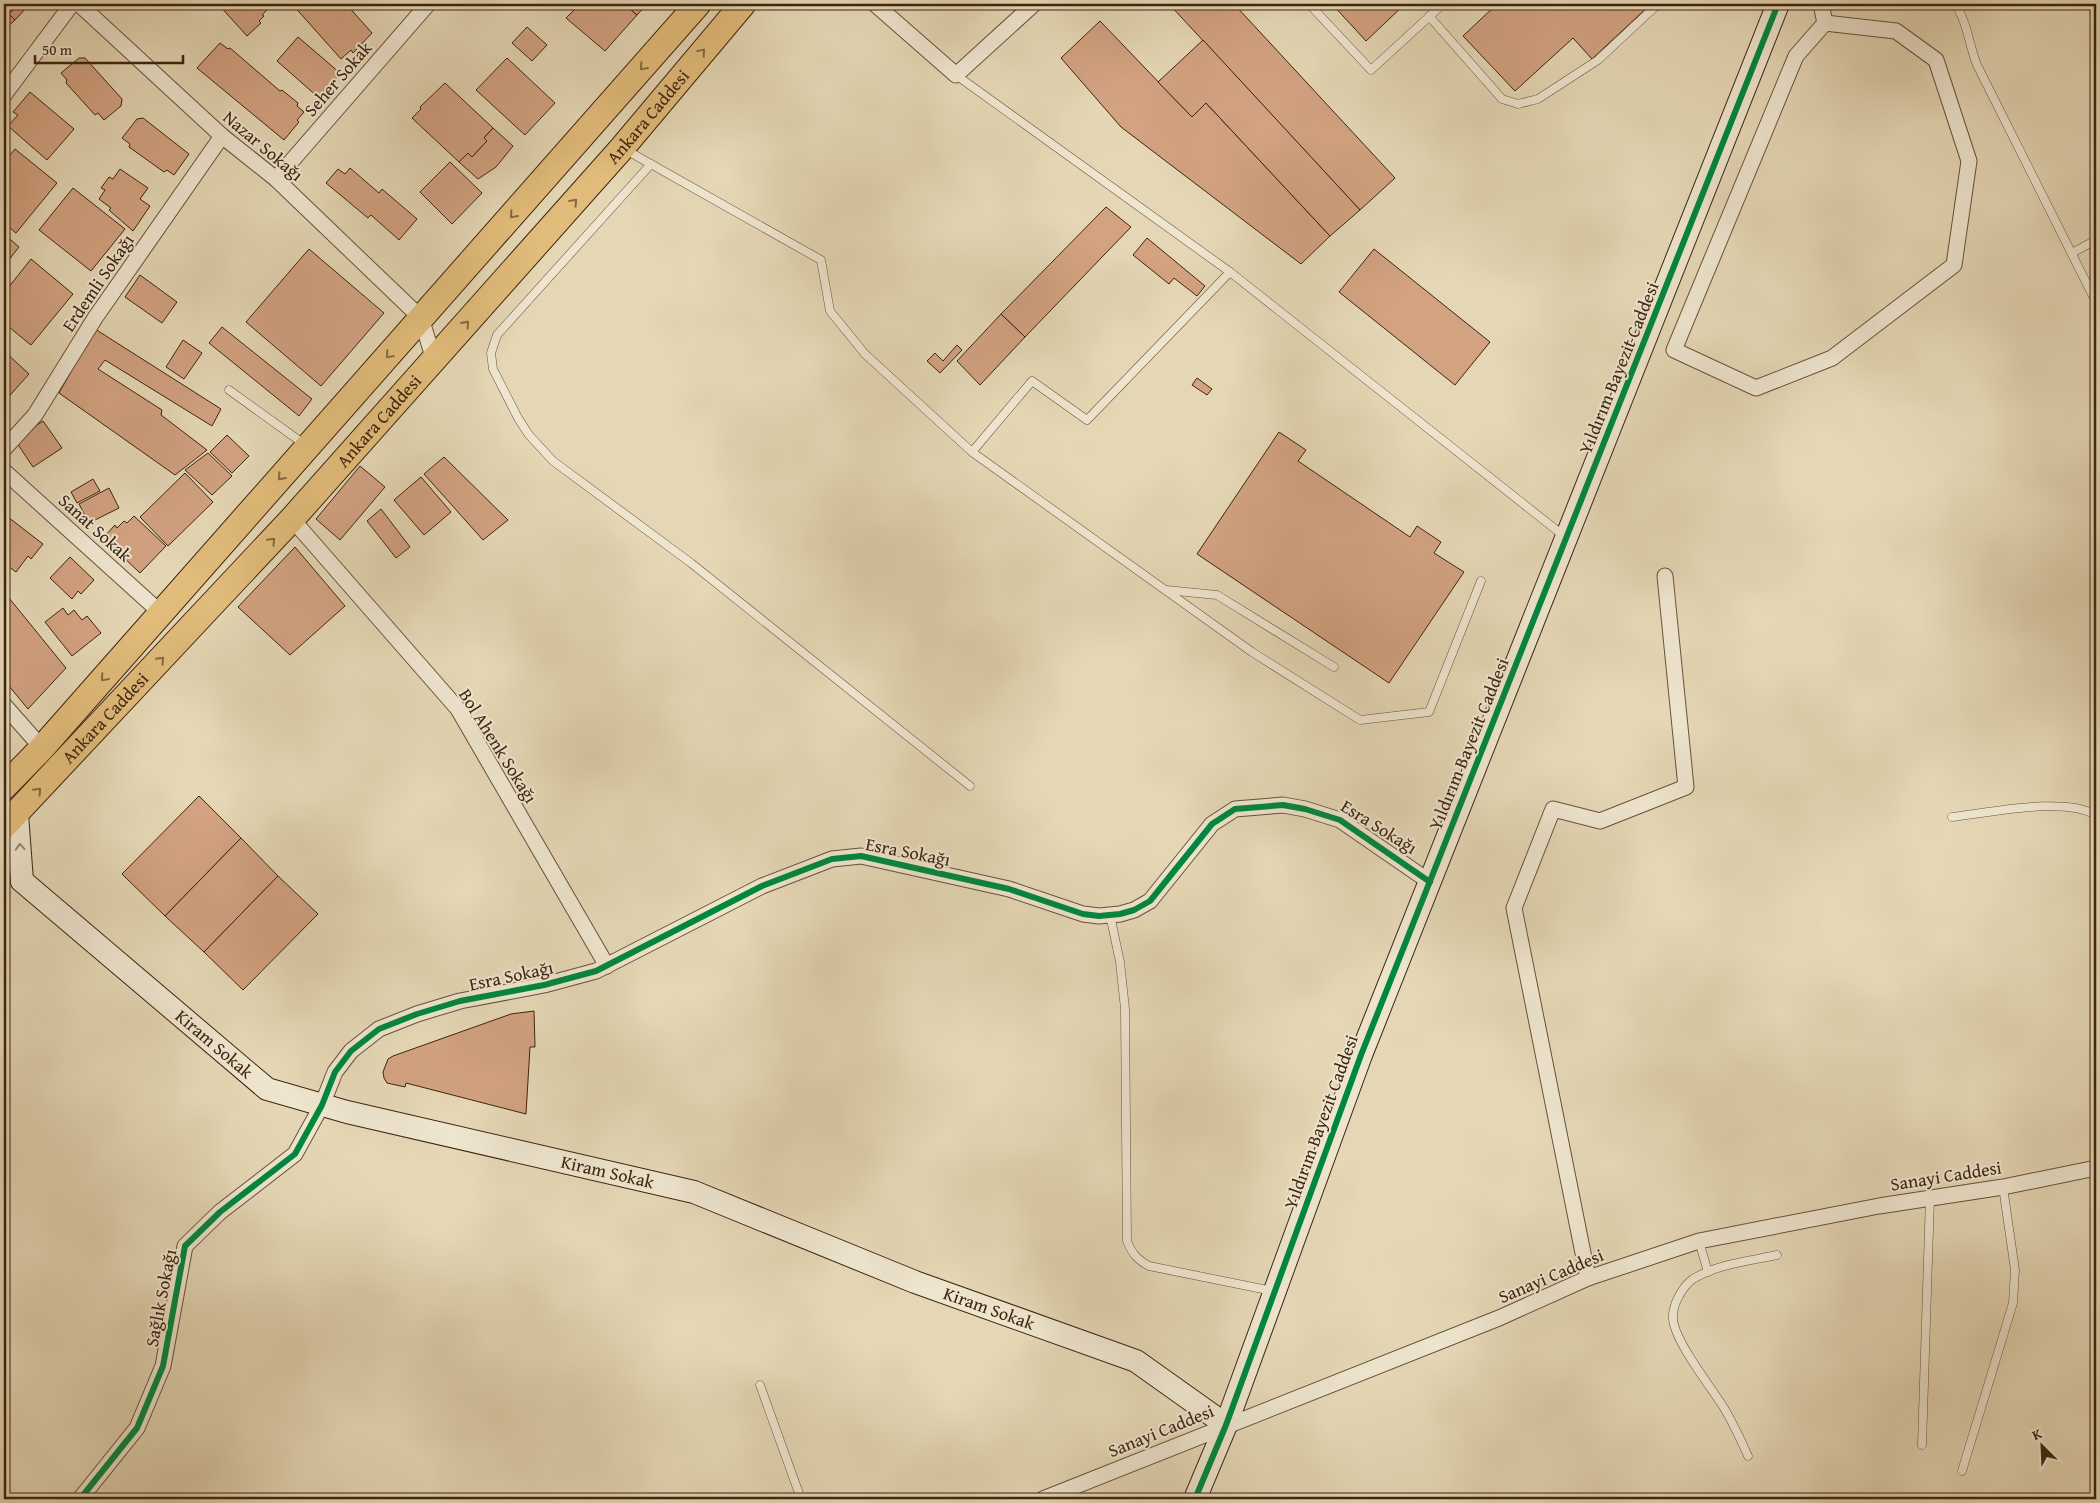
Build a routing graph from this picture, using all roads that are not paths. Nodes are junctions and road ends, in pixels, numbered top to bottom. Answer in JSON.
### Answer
{"nodes":[{"id":1,"x":72,"y":4,"type":"edge"},
{"id":2,"x":79,"y":4,"type":"edge"},
{"id":3,"x":428,"y":4,"type":"edge"},
{"id":4,"x":698,"y":4,"type":"edge"},
{"id":5,"x":743,"y":4,"type":"edge"},
{"id":6,"x":875,"y":4,"type":"edge"},
{"id":7,"x":1034,"y":4,"type":"edge"},
{"id":8,"x":1309,"y":4,"type":"edge"},
{"id":9,"x":1443,"y":4,"type":"edge"},
{"id":10,"x":1658,"y":4,"type":"edge"},
{"id":11,"x":1778,"y":4,"type":"edge"},
{"id":12,"x":1821,"y":4,"type":"edge"},
{"id":13,"x":1955,"y":4,"type":"edge"},
{"id":14,"x":1429,"y":16,"type":"junction"},
{"id":15,"x":1825,"y":23,"type":"junction"},
{"id":16,"x":956,"y":75,"type":"junction"},
{"id":17,"x":4,"y":95,"type":"edge"},
{"id":18,"x":222,"y":136,"type":"junction"},
{"id":19,"x":622,"y":148,"type":"junction"},
{"id":20,"x":651,"y":164,"type":"junction"},
{"id":21,"x":276,"y":179,"type":"junction"},
{"id":22,"x":2096,"y":240,"type":"edge"},
{"id":23,"x":2072,"y":253,"type":"junction"},
{"id":24,"x":1230,"y":272,"type":"junction"},
{"id":25,"x":2096,"y":302,"type":"edge"},
{"id":26,"x":421,"y":318,"type":"junction"},
{"id":27,"x":434,"y":360,"type":"junction"},
{"id":28,"x":229,"y":390,"type":"dead end"},
{"id":29,"x":308,"y":447,"type":"junction"},
{"id":30,"x":4,"y":449,"type":"edge"},
{"id":31,"x":972,"y":452,"type":"junction"},
{"id":32,"x":4,"y":471,"type":"edge"},
{"id":33,"x":292,"y":519,"type":"junction"},
{"id":34,"x":1567,"y":538,"type":"junction"},
{"id":35,"x":1665,"y":576,"type":"dead end"},
{"id":36,"x":1481,"y":581,"type":"dead end"},
{"id":37,"x":1164,"y":590,"type":"junction"},
{"id":38,"x":161,"y":613,"type":"junction"},
{"id":39,"x":1334,"y":667,"type":"dead end"},
{"id":40,"x":4,"y":705,"type":"edge"},
{"id":41,"x":42,"y":748,"type":"junction"},
{"id":42,"x":970,"y":786,"type":"dead end"},
{"id":43,"x":4,"y":787,"type":"edge"},
{"id":44,"x":2096,"y":815,"type":"edge"},
{"id":45,"x":1952,"y":817,"type":"dead end"},
{"id":46,"x":10,"y":820,"type":"edge"},
{"id":47,"x":13,"y":880,"type":"edge"},
{"id":48,"x":1430,"y":882,"type":"junction"},
{"id":49,"x":1110,"y":915,"type":"junction"},
{"id":50,"x":607,"y":966,"type":"junction"},
{"id":51,"x":322,"y":1105,"type":"junction"},
{"id":52,"x":2096,"y":1168,"type":"edge"},
{"id":53,"x":2003,"y":1186,"type":"junction"},
{"id":54,"x":1930,"y":1198,"type":"junction"},
{"id":55,"x":1699,"y":1241,"type":"junction"},
{"id":56,"x":1777,"y":1255,"type":"dead end"},
{"id":57,"x":1708,"y":1272,"type":"junction"},
{"id":58,"x":1588,"y":1278,"type":"junction"},
{"id":59,"x":1275,"y":1292,"type":"junction"},
{"id":60,"x":760,"y":1386,"type":"dead end"},
{"id":61,"x":1226,"y":1425,"type":"junction"},
{"id":62,"x":1922,"y":1445,"type":"dead end"},
{"id":63,"x":1748,"y":1456,"type":"dead end"},
{"id":64,"x":1962,"y":1472,"type":"dead end"},
{"id":65,"x":80,"y":1499,"type":"edge"},
{"id":66,"x":801,"y":1499,"type":"edge"},
{"id":67,"x":1043,"y":1499,"type":"edge"},
{"id":68,"x":1195,"y":1499,"type":"edge"}],
"edges":[{"from":1,"to":17,"type":"street"},
{"from":2,"to":18,"type":"street","name":"Nazar Sokağı"},
{"from":3,"to":21,"type":"street","name":"Seher Sokak"},
{"from":4,"to":26,"type":"main road","name":"Ankara Caddesi","one_way":true},
{"from":19,"to":5,"type":"main road","name":"Ankara Caddesi","one_way":true},
{"from":6,"to":16,"type":"street"},
{"from":7,"to":16,"type":"street"},
{"from":8,"to":14,"type":"lane"},
{"from":9,"to":14,"type":"lane"},
{"from":10,"to":14,"type":"lane"},
{"from":11,"to":34,"type":"street","name":"Yıldırım Bayezit Caddesi"},
{"from":12,"to":15,"type":"street"},
{"from":13,"to":23,"type":"lane"},
{"from":15,"to":15,"type":"street"},
{"from":16,"to":24,"type":"lane"},
{"from":18,"to":21,"type":"street","name":"Nazar Sokağı"},
{"from":18,"to":30,"type":"street","name":"Erdemli Sokağı"},
{"from":19,"to":20,"type":"lane"},
{"from":27,"to":19,"type":"main road","name":"Ankara Caddesi","one_way":true},
{"from":20,"to":31,"type":"lane"},
{"from":20,"to":42,"type":"lane"},
{"from":21,"to":26,"type":"street","name":"Nazar Sokağı"},
{"from":22,"to":23,"type":"lane"},
{"from":23,"to":25,"type":"lane"},
{"from":24,"to":31,"type":"lane"},
{"from":24,"to":34,"type":"lane"},
{"from":26,"to":27,"type":"street"},
{"from":26,"to":29,"type":"main road","name":"Ankara Caddesi","one_way":true},
{"from":27,"to":33,"type":"main road","name":"Ankara Caddesi"},
{"from":28,"to":29,"type":"lane"},
{"from":29,"to":38,"type":"main road","name":"Ankara Caddesi","one_way":true},
{"from":31,"to":37,"type":"lane"},
{"from":32,"to":38,"type":"street","name":"Sanat Sokak"},
{"from":46,"to":33,"type":"main road","name":"Ankara Caddesi","one_way":true},
{"from":33,"to":50,"type":"street","name":"Bol Ahenk Sokağı"},
{"from":34,"to":48,"type":"street","name":"Yıldırım Bayezit Caddesi"},
{"from":35,"to":58,"type":"street"},
{"from":36,"to":37,"type":"lane"},
{"from":37,"to":39,"type":"lane"},
{"from":38,"to":41,"type":"main road","name":"Ankara Caddesi","one_way":true},
{"from":40,"to":41,"type":"street"},
{"from":41,"to":43,"type":"main road","name":"Ankara Caddesi"},
{"from":44,"to":45,"type":"lane"},
{"from":47,"to":46,"type":"street","one_way":true},
{"from":47,"to":51,"type":"street","name":"Kiram Sokak"},
{"from":48,"to":49,"type":"street","name":"Esra Sokağı"},
{"from":48,"to":59,"type":"street","name":"Yıldırım Bayezit Caddesi"},
{"from":49,"to":50,"type":"street","name":"Esra Sokağı"},
{"from":49,"to":59,"type":"lane"},
{"from":50,"to":51,"type":"street","name":"Esra Sokağı"},
{"from":51,"to":61,"type":"street","name":"Kiram Sokak"},
{"from":51,"to":65,"type":"street","name":"Sağlık Sokağı"},
{"from":52,"to":53,"type":"street","name":"Sanayi Caddesi"},
{"from":53,"to":54,"type":"street","name":"Sanayi Caddesi"},
{"from":53,"to":64,"type":"lane"},
{"from":54,"to":55,"type":"street","name":"Sanayi Caddesi"},
{"from":54,"to":62,"type":"lane"},
{"from":55,"to":57,"type":"lane"},
{"from":55,"to":58,"type":"street","name":"Sanayi Caddesi"},
{"from":56,"to":57,"type":"lane"},
{"from":57,"to":63,"type":"lane"},
{"from":58,"to":61,"type":"street","name":"Sanayi Caddesi"},
{"from":59,"to":61,"type":"street","name":"Yıldırım Bayezit Caddesi"},
{"from":60,"to":66,"type":"lane"},
{"from":61,"to":67,"type":"street","name":"Sanayi Caddesi"},
{"from":61,"to":68,"type":"street","name":"Yıldırım Bayezit Caddesi"}]}
